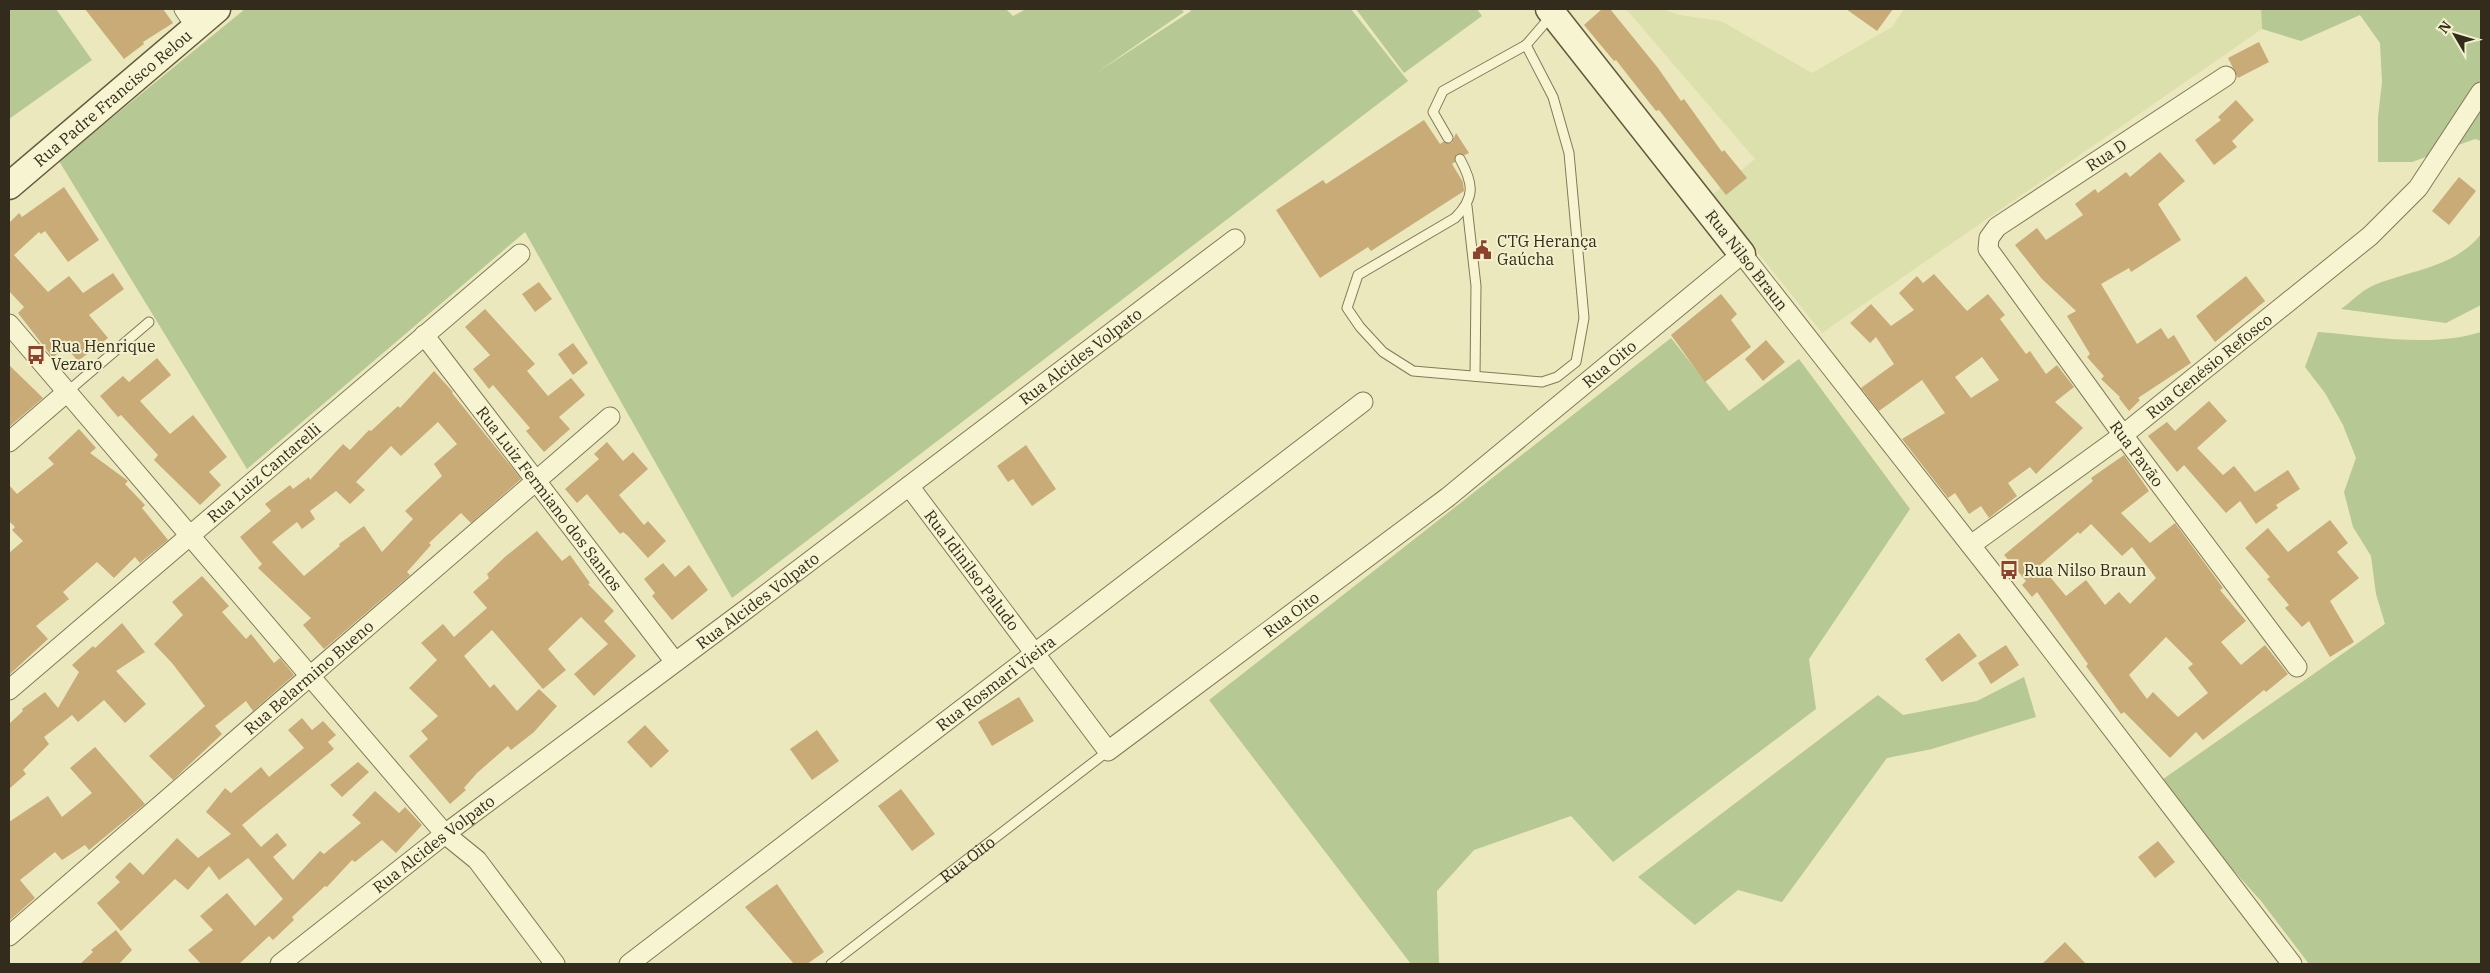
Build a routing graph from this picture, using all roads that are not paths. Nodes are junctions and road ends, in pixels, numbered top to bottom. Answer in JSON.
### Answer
{"nodes":[{"id":1,"x":217,"y":9,"type":"edge"},
{"id":2,"x":1551,"y":11,"type":"edge"},
{"id":3,"x":190,"y":18,"type":"edge"},
{"id":4,"x":1526,"y":45,"type":"junction"},
{"id":5,"x":2226,"y":76,"type":"dead end"},
{"id":6,"x":2481,"y":92,"type":"edge"},
{"id":7,"x":1448,"y":138,"type":"dead end"},
{"id":8,"x":1460,"y":159,"type":"dead end"},
{"id":9,"x":9,"y":186,"type":"edge"},
{"id":10,"x":1467,"y":206,"type":"junction"},
{"id":11,"x":1989,"y":238,"type":"joint"},
{"id":12,"x":1235,"y":239,"type":"dead end"},
{"id":13,"x":520,"y":254,"type":"dead end"},
{"id":14,"x":1742,"y":254,"type":"junction"},
{"id":15,"x":149,"y":322,"type":"dead end"},
{"id":16,"x":9,"y":324,"type":"edge"},
{"id":17,"x":424,"y":335,"type":"junction"},
{"id":18,"x":1475,"y":376,"type":"junction"},
{"id":19,"x":67,"y":392,"type":"junction"},
{"id":20,"x":1363,"y":402,"type":"dead end"},
{"id":21,"x":610,"y":418,"type":"dead end"},
{"id":22,"x":2123,"y":435,"type":"junction"},
{"id":23,"x":9,"y":442,"type":"edge"},
{"id":24,"x":536,"y":481,"type":"junction"},
{"id":25,"x":909,"y":486,"type":"junction"},
{"id":26,"x":190,"y":536,"type":"junction"},
{"id":27,"x":1971,"y":545,"type":"junction"},
{"id":28,"x":1035,"y":653,"type":"junction"},
{"id":29,"x":675,"y":662,"type":"junction"},
{"id":30,"x":2297,"y":666,"type":"dead end"},
{"id":31,"x":310,"y":676,"type":"junction"},
{"id":32,"x":9,"y":690,"type":"edge"},
{"id":33,"x":1108,"y":751,"type":"junction"},
{"id":34,"x":445,"y":834,"type":"junction"},
{"id":35,"x":9,"y":936,"type":"edge"},
{"id":36,"x":280,"y":964,"type":"edge"},
{"id":37,"x":555,"y":964,"type":"edge"},
{"id":38,"x":629,"y":964,"type":"edge"},
{"id":39,"x":831,"y":964,"type":"edge"},
{"id":40,"x":2292,"y":964,"type":"edge"}],
"edges":[{"from":1,"to":3,"type":"street","name":"Rua Padre Francisco Relou"},
{"from":2,"to":4,"type":"lane"},
{"from":2,"to":14,"type":"street","name":"Rua Nilso Braun"},
{"from":3,"to":9,"type":"street","name":"Rua Padre Francisco Relou"},
{"from":4,"to":7,"type":"lane"},
{"from":4,"to":18,"type":"lane"},
{"from":5,"to":11,"type":"street","name":"Rua D"},
{"from":6,"to":22,"type":"street","name":"Rua Genésio Refosco"},
{"from":8,"to":10,"type":"lane"},
{"from":10,"to":18,"type":"lane"},
{"from":10,"to":18,"type":"lane"},
{"from":11,"to":22,"type":"street","name":"Rua Pavão"},
{"from":12,"to":25,"type":"street","name":"Rua Alcides Volpato"},
{"from":13,"to":17,"type":"street","name":"Rua Luiz Cantarelli"},
{"from":14,"to":27,"type":"street","name":"Rua Nilso Braun"},
{"from":14,"to":33,"type":"street","name":"Rua Oito"},
{"from":15,"to":19,"type":"lane"},
{"from":16,"to":19,"type":"street"},
{"from":17,"to":24,"type":"street","name":"Rua Luiz Fermiano dos Santos"},
{"from":17,"to":26,"type":"street","name":"Rua Luiz Cantarelli"},
{"from":19,"to":23,"type":"street"},
{"from":19,"to":26,"type":"street"},
{"from":20,"to":28,"type":"street","name":"Rua Rosmari Vieira"},
{"from":21,"to":24,"type":"street","name":"Rua Belarmino Bueno"},
{"from":22,"to":27,"type":"street","name":"Rua Genésio Refosco"},
{"from":22,"to":30,"type":"street","name":"Rua Pavão"},
{"from":24,"to":29,"type":"street","name":"Rua Luiz Fermiano dos Santos"},
{"from":24,"to":31,"type":"street","name":"Rua Belarmino Bueno"},
{"from":25,"to":28,"type":"street","name":"Rua Idinilso Paludo"},
{"from":25,"to":29,"type":"street","name":"Rua Alcides Volpato"},
{"from":26,"to":31,"type":"street"},
{"from":26,"to":32,"type":"street","name":"Rua Luiz Cantarelli"},
{"from":27,"to":40,"type":"street","name":"Rua Nilso Braun"},
{"from":28,"to":33,"type":"street","name":"Rua Idinilso Paludo"},
{"from":28,"to":38,"type":"street","name":"Rua Rosmari Vieira"},
{"from":29,"to":34,"type":"street","name":"Rua Alcides Volpato"},
{"from":31,"to":34,"type":"street"},
{"from":31,"to":35,"type":"street","name":"Rua Belarmino Bueno"},
{"from":33,"to":39,"type":"lane","name":"Rua Oito"},
{"from":34,"to":36,"type":"street","name":"Rua Alcides Volpato"},
{"from":34,"to":37,"type":"street"}]}
